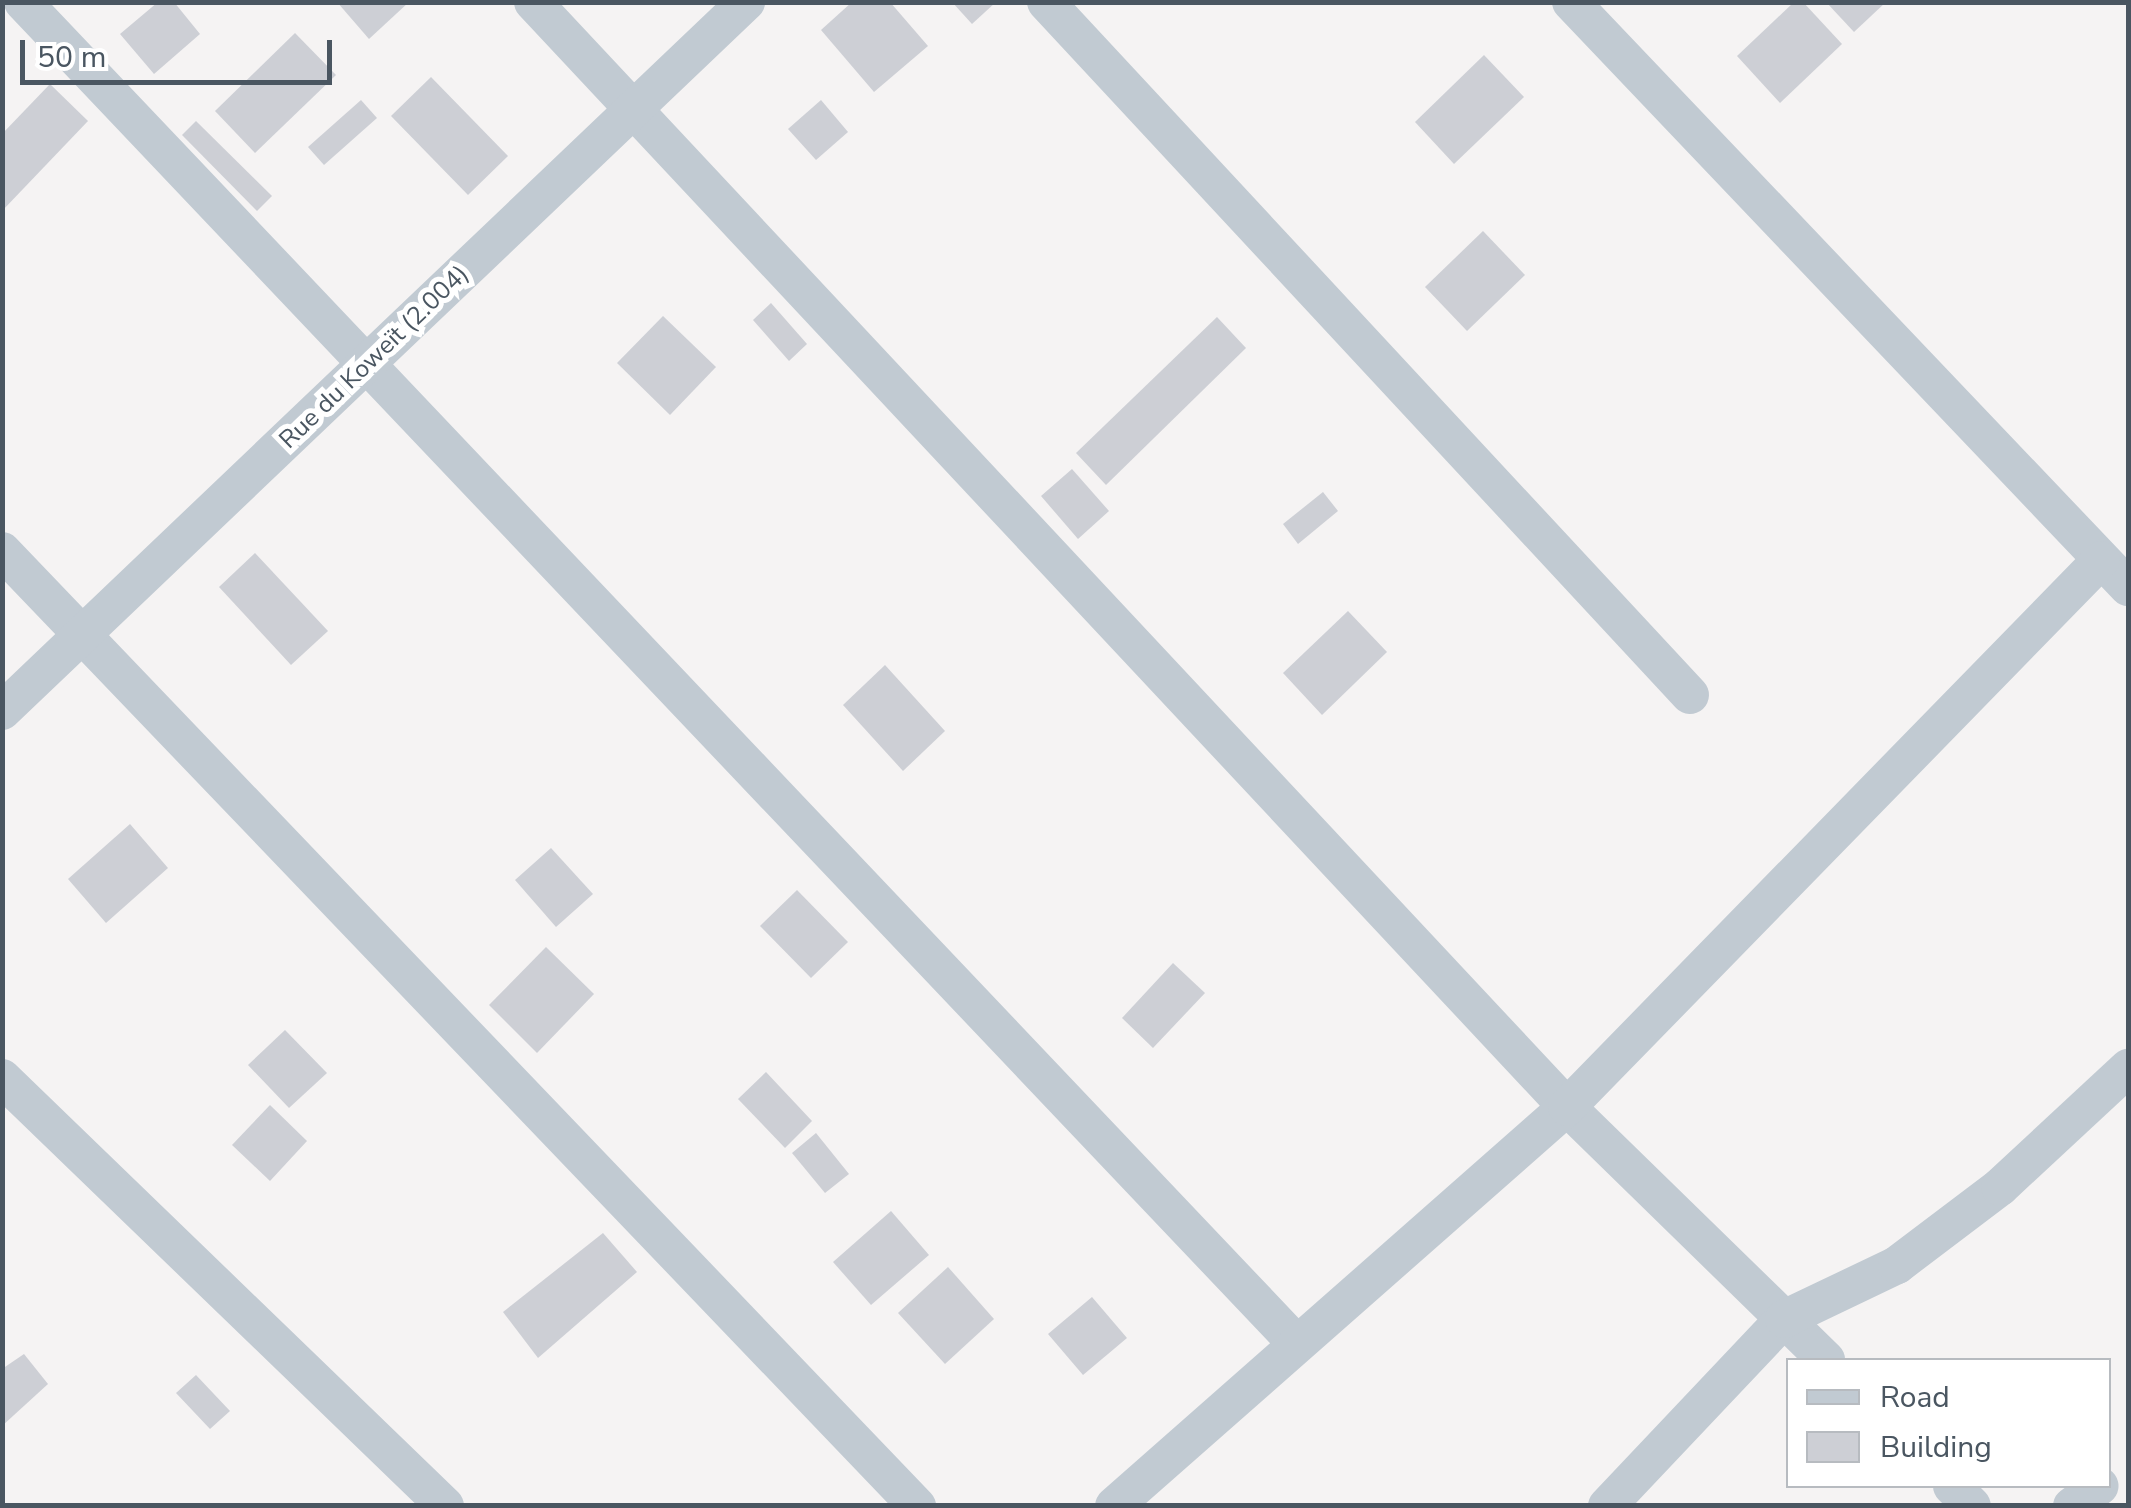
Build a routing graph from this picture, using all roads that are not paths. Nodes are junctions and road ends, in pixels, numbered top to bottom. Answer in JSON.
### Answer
{"nodes":[{"id":1,"x":23,"y":2,"type":"edge"},
{"id":2,"x":533,"y":2,"type":"edge"},
{"id":3,"x":746,"y":2,"type":"edge"},
{"id":4,"x":1046,"y":2,"type":"edge"},
{"id":5,"x":1571,"y":2,"type":"edge"},
{"id":6,"x":633,"y":110,"type":"junction"},
{"id":7,"x":370,"y":361,"type":"junction"},
{"id":8,"x":2,"y":551,"type":"edge"},
{"id":9,"x":2101,"y":560,"type":"junction"},
{"id":10,"x":2128,"y":587,"type":"edge"},
{"id":11,"x":82,"y":636,"type":"junction"},
{"id":12,"x":1690,"y":695,"type":"dead end"},
{"id":13,"x":2,"y":711,"type":"edge"},
{"id":14,"x":2128,"y":1068,"type":"edge"},
{"id":15,"x":2,"y":1078,"type":"edge"},
{"id":16,"x":1567,"y":1107,"type":"junction"},
{"id":17,"x":1784,"y":1320,"type":"junction"},
{"id":18,"x":1295,"y":1342,"type":"junction"},
{"id":19,"x":1824,"y":1358,"type":"edge"},
{"id":20,"x":1954,"y":1488,"type":"edge"},
{"id":21,"x":2097,"y":1488,"type":"edge"},
{"id":22,"x":446,"y":1506,"type":"edge"},
{"id":23,"x":918,"y":1506,"type":"edge"},
{"id":24,"x":1114,"y":1506,"type":"edge"},
{"id":25,"x":1607,"y":1506,"type":"edge"},
{"id":26,"x":1972,"y":1506,"type":"edge"},
{"id":27,"x":2072,"y":1506,"type":"edge"}],
"edges":[{"from":1,"to":7,"type":"street"},
{"from":2,"to":6,"type":"street"},
{"from":3,"to":6,"type":"street","name":"Rue du Koweït (2.004)"},
{"from":4,"to":12,"type":"street"},
{"from":5,"to":9,"type":"street"},
{"from":6,"to":7,"type":"street","name":"Rue du Koweït (2.004)"},
{"from":6,"to":16,"type":"street"},
{"from":7,"to":11,"type":"street","name":"Rue du Koweït (2.004)"},
{"from":7,"to":18,"type":"street"},
{"from":8,"to":11,"type":"street"},
{"from":9,"to":10,"type":"street"},
{"from":9,"to":16,"type":"street"},
{"from":11,"to":13,"type":"street","name":"Rue du Koweït (2.004)"},
{"from":11,"to":23,"type":"street"},
{"from":14,"to":17,"type":"street"},
{"from":15,"to":22,"type":"street"},
{"from":16,"to":17,"type":"street"},
{"from":16,"to":18,"type":"street"},
{"from":17,"to":19,"type":"street"},
{"from":17,"to":25,"type":"street"},
{"from":18,"to":24,"type":"street"},
{"from":20,"to":26,"type":"street"},
{"from":21,"to":27,"type":"street"}]}
